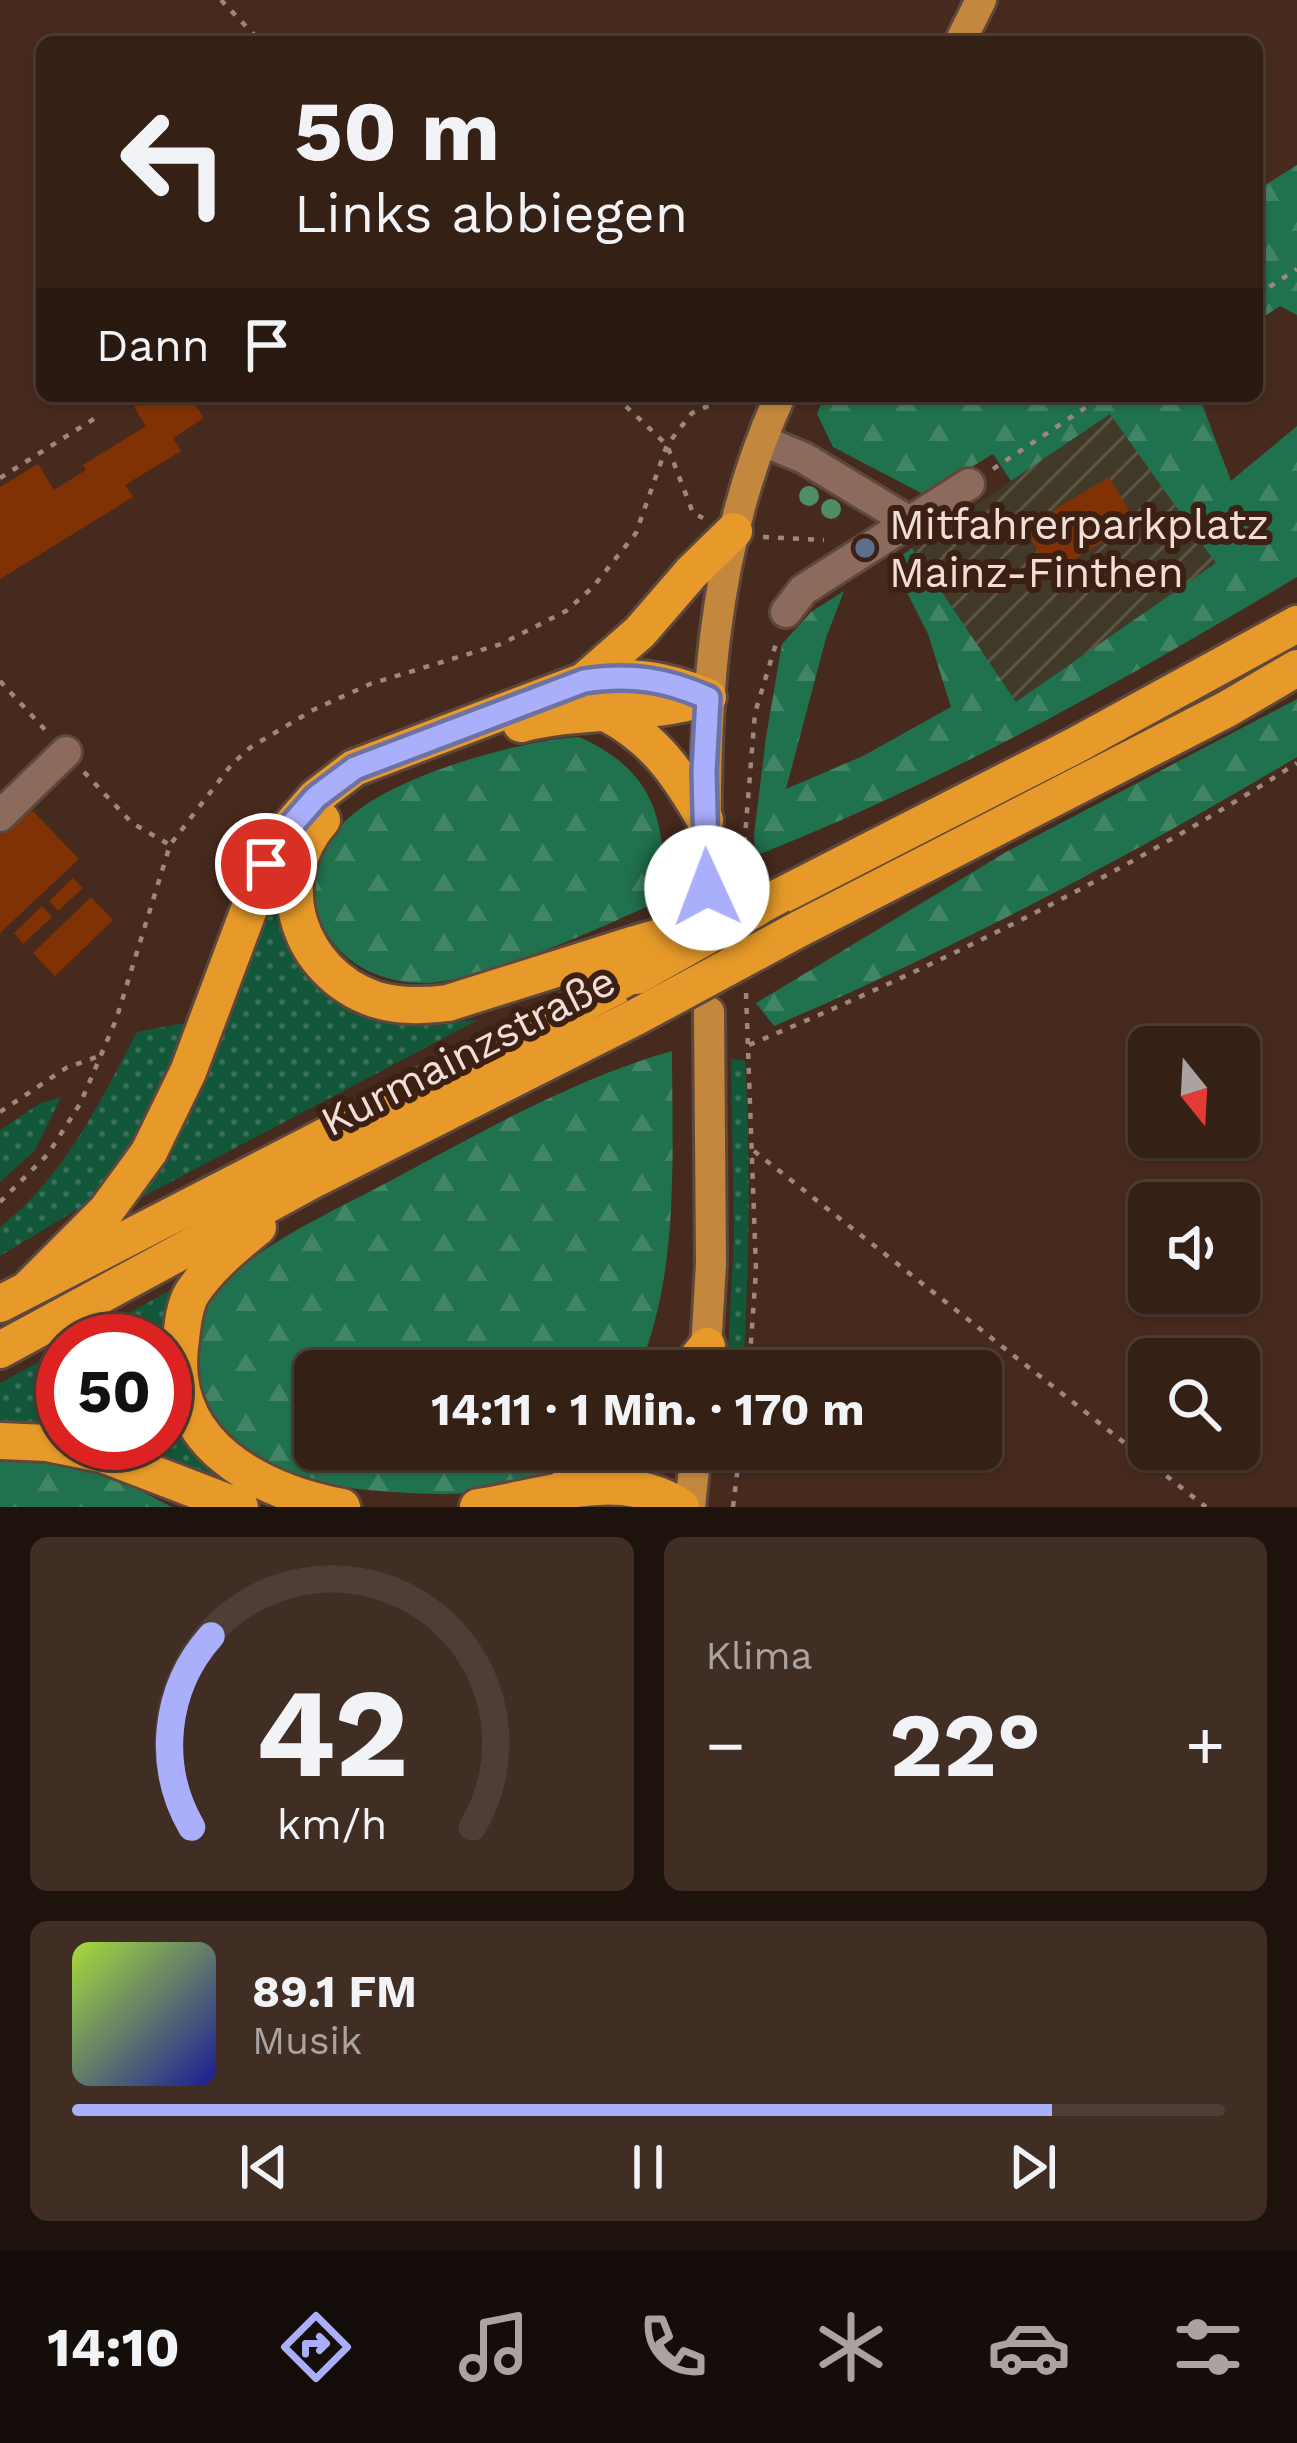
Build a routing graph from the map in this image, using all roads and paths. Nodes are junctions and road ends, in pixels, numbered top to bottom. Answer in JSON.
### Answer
{"nodes":[{"id":1,"x":221,"y":0,"type":"edge"},
{"id":2,"x":981,"y":0,"type":"edge"},
{"id":3,"x":255,"y":36,"type":"edge"},
{"id":4,"x":963,"y":36,"type":"edge"},
{"id":5,"x":1297,"y":269,"type":"edge"},
{"id":6,"x":1263,"y":291,"type":"edge"},
{"id":7,"x":621,"y":402,"type":"edge"},
{"id":8,"x":717,"y":402,"type":"edge"},
{"id":9,"x":779,"y":402,"type":"edge"},
{"id":10,"x":1094,"y":402,"type":"edge"},
{"id":11,"x":100,"y":415,"type":"dead end"},
{"id":12,"x":763,"y":441,"type":"junction"},
{"id":13,"x":668,"y":445,"type":"junction"},
{"id":14,"x":0,"y":478,"type":"edge"},
{"id":15,"x":969,"y":484,"type":"joint"},
{"id":16,"x":908,"y":521,"type":"junction"},
{"id":17,"x":732,"y":529,"type":"junction"},
{"id":18,"x":855,"y":554,"type":"junction"},
{"id":19,"x":786,"y":612,"type":"joint"},
{"id":20,"x":1297,"y":623,"type":"edge"},
{"id":21,"x":1297,"y":668,"type":"edge"},
{"id":22,"x":584,"y":681,"type":"junction"},
{"id":23,"x":708,"y":698,"type":"junction"},
{"id":24,"x":606,"y":713,"type":"junction"},
{"id":25,"x":66,"y":752,"type":"dead end"},
{"id":26,"x":1297,"y":764,"type":"edge"},
{"id":27,"x":0,"y":816,"type":"edge"},
{"id":28,"x":705,"y":820,"type":"junction"},
{"id":29,"x":742,"y":873,"type":"dead end"},
{"id":30,"x":707,"y":888,"type":"dead end"},
{"id":31,"x":636,"y":960,"type":"junction"},
{"id":32,"x":746,"y":993,"type":"dead end"},
{"id":33,"x":709,"y":1012,"type":"dead end"},
{"id":34,"x":749,"y":1045,"type":"junction"},
{"id":35,"x":101,"y":1054,"type":"junction"},
{"id":36,"x":0,"y":1112,"type":"edge"},
{"id":37,"x":754,"y":1151,"type":"junction"},
{"id":38,"x":311,"y":1181,"type":"junction"},
{"id":39,"x":0,"y":1202,"type":"edge"},
{"id":40,"x":15,"y":1296,"type":"edge"},
{"id":41,"x":0,"y":1350,"type":"edge"},
{"id":42,"x":701,"y":1350,"type":"edge"},
{"id":43,"x":750,"y":1350,"type":"edge"},
{"id":44,"x":0,"y":1442,"type":"edge"},
{"id":45,"x":590,"y":1470,"type":"edge"},
{"id":46,"x":692,"y":1470,"type":"edge"},
{"id":47,"x":737,"y":1470,"type":"edge"},
{"id":48,"x":562,"y":1490,"type":"junction"},
{"id":49,"x":240,"y":1507,"type":"edge"},
{"id":50,"x":342,"y":1507,"type":"edge"},
{"id":51,"x":478,"y":1507,"type":"edge"},
{"id":52,"x":685,"y":1507,"type":"edge"},
{"id":53,"x":733,"y":1507,"type":"edge"},
{"id":54,"x":1206,"y":1507,"type":"edge"}],
"edges":[{"from":1,"to":3,"type":"path"},
{"from":2,"to":4,"type":"main road"},
{"from":5,"to":6,"type":"path"},
{"from":7,"to":13,"type":"path"},
{"from":8,"to":13,"type":"path"},
{"from":9,"to":12,"type":"main road"},
{"from":10,"to":15,"type":"path"},
{"from":11,"to":14,"type":"path"},
{"from":12,"to":16,"type":"lane"},
{"from":12,"to":17,"type":"main road"},
{"from":13,"to":17,"type":"path"},
{"from":13,"to":35,"type":"path"},
{"from":15,"to":16,"type":"lane"},
{"from":16,"to":18,"type":"lane"},
{"from":17,"to":18,"type":"path"},
{"from":17,"to":22,"type":"highway"},
{"from":17,"to":23,"type":"main road"},
{"from":18,"to":19,"type":"lane"},
{"from":19,"to":29,"type":"path"},
{"from":20,"to":31,"type":"highway","name":"Kurmainzstraße","bridge":true},
{"from":21,"to":38,"type":"highway","name":"Kurmainzstraße","bridge":true},
{"from":22,"to":23,"type":"highway"},
{"from":22,"to":40,"type":"highway"},
{"from":23,"to":24,"type":"highway"},
{"from":23,"to":28,"type":"main road"},
{"from":24,"to":28,"type":"highway"},
{"from":24,"to":31,"type":"highway"},
{"from":25,"to":27,"type":"lane"},
{"from":26,"to":34,"type":"path"},
{"from":28,"to":30,"type":"main road"},
{"from":31,"to":40,"type":"highway","name":"Kurmainzstraße"},
{"from":32,"to":34,"type":"path"},
{"from":33,"to":42,"type":"main road"},
{"from":34,"to":37,"type":"path"},
{"from":35,"to":36,"type":"path"},
{"from":35,"to":39,"type":"path"},
{"from":37,"to":43,"type":"path"},
{"from":37,"to":54,"type":"path"},
{"from":38,"to":41,"type":"highway","name":"Kurmainzstraße"},
{"from":38,"to":50,"type":"highway"},
{"from":44,"to":49,"type":"highway"},
{"from":45,"to":48,"type":"highway"},
{"from":46,"to":52,"type":"main road"},
{"from":47,"to":53,"type":"path"},
{"from":48,"to":51,"type":"highway"},
{"from":48,"to":52,"type":"highway"}]}
